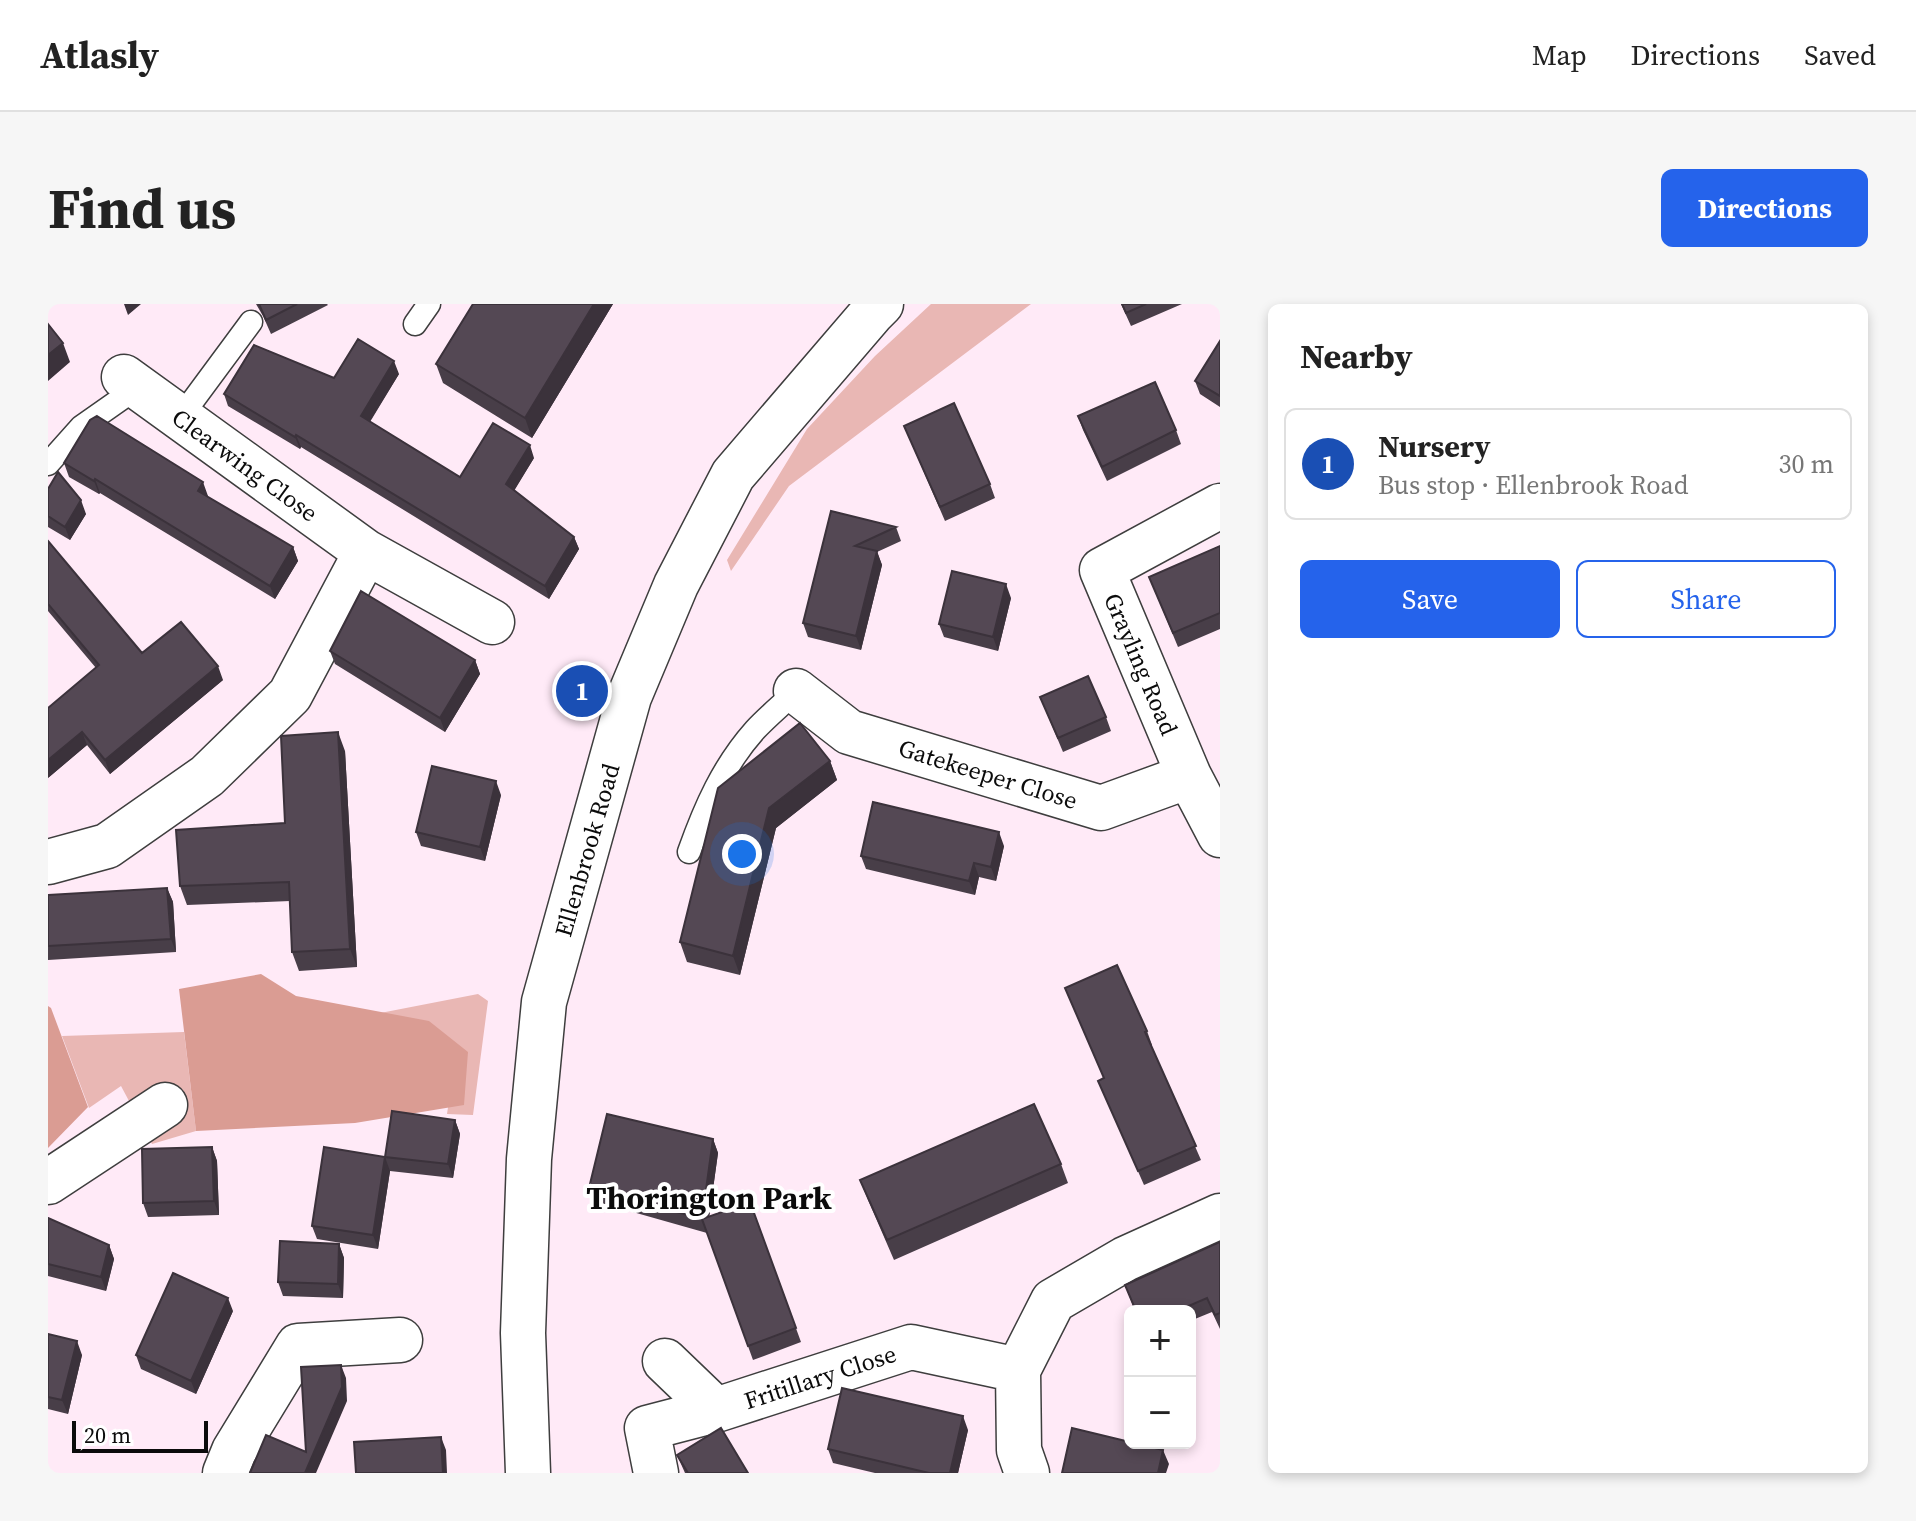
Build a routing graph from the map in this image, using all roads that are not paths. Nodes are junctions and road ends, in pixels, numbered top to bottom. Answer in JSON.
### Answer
{"nodes":[{"id":1,"x":429,"y":304,"type":"edge"},
{"id":2,"x":871,"y":307,"type":"edge"},
{"id":3,"x":251,"y":322,"type":"dead end"},
{"id":4,"x":415,"y":324,"type":"dead end"},
{"id":5,"x":131,"y":382,"type":"joint"},
{"id":6,"x":180,"y":418,"type":"junction"},
{"id":7,"x":48,"y":464,"type":"edge"},
{"id":8,"x":1220,"y":506,"type":"edge"},
{"id":9,"x":366,"y":552,"type":"junction"},
{"id":10,"x":492,"y":622,"type":"dead end"},
{"id":11,"x":796,"y":691,"type":"joint"},
{"id":12,"x":1189,"y":776,"type":"junction"},
{"id":13,"x":1220,"y":835,"type":"edge"},
{"id":14,"x":689,"y":852,"type":"dead end"},
{"id":15,"x":48,"y":862,"type":"edge"},
{"id":16,"x":165,"y":1105,"type":"dead end"},
{"id":17,"x":48,"y":1182,"type":"edge"},
{"id":18,"x":1220,"y":1216,"type":"edge"},
{"id":19,"x":400,"y":1340,"type":"dead end"},
{"id":20,"x":665,"y":1361,"type":"dead end"},
{"id":21,"x":1018,"y":1370,"type":"junction"},
{"id":22,"x":716,"y":1410,"type":"junction"},
{"id":23,"x":225,"y":1473,"type":"edge"},
{"id":24,"x":528,"y":1473,"type":"edge"},
{"id":25,"x":656,"y":1473,"type":"edge"},
{"id":26,"x":1027,"y":1473,"type":"edge"}],
"edges":[{"from":1,"to":4,"type":"lane"},
{"from":2,"to":24,"type":"street","name":"Ellenbrook Road"},
{"from":3,"to":6,"type":"lane"},
{"from":5,"to":6,"type":"street","name":"Clearwing Close"},
{"from":5,"to":7,"type":"lane"},
{"from":6,"to":9,"type":"street","name":"Clearwing Close"},
{"from":8,"to":12,"type":"street","name":"Grayling Road"},
{"from":9,"to":10,"type":"street","name":"Clearwing Close"},
{"from":9,"to":15,"type":"street"},
{"from":11,"to":12,"type":"street","name":"Gatekeeper Close"},
{"from":11,"to":14,"type":"lane"},
{"from":12,"to":13,"type":"street","name":"Grayling Road"},
{"from":16,"to":17,"type":"street"},
{"from":18,"to":21,"type":"street"},
{"from":19,"to":23,"type":"street"},
{"from":20,"to":22,"type":"street","name":"Fritillary Close"},
{"from":21,"to":22,"type":"street","name":"Fritillary Close"},
{"from":21,"to":26,"type":"street"},
{"from":22,"to":25,"type":"street","name":"Fritillary Close"}]}
